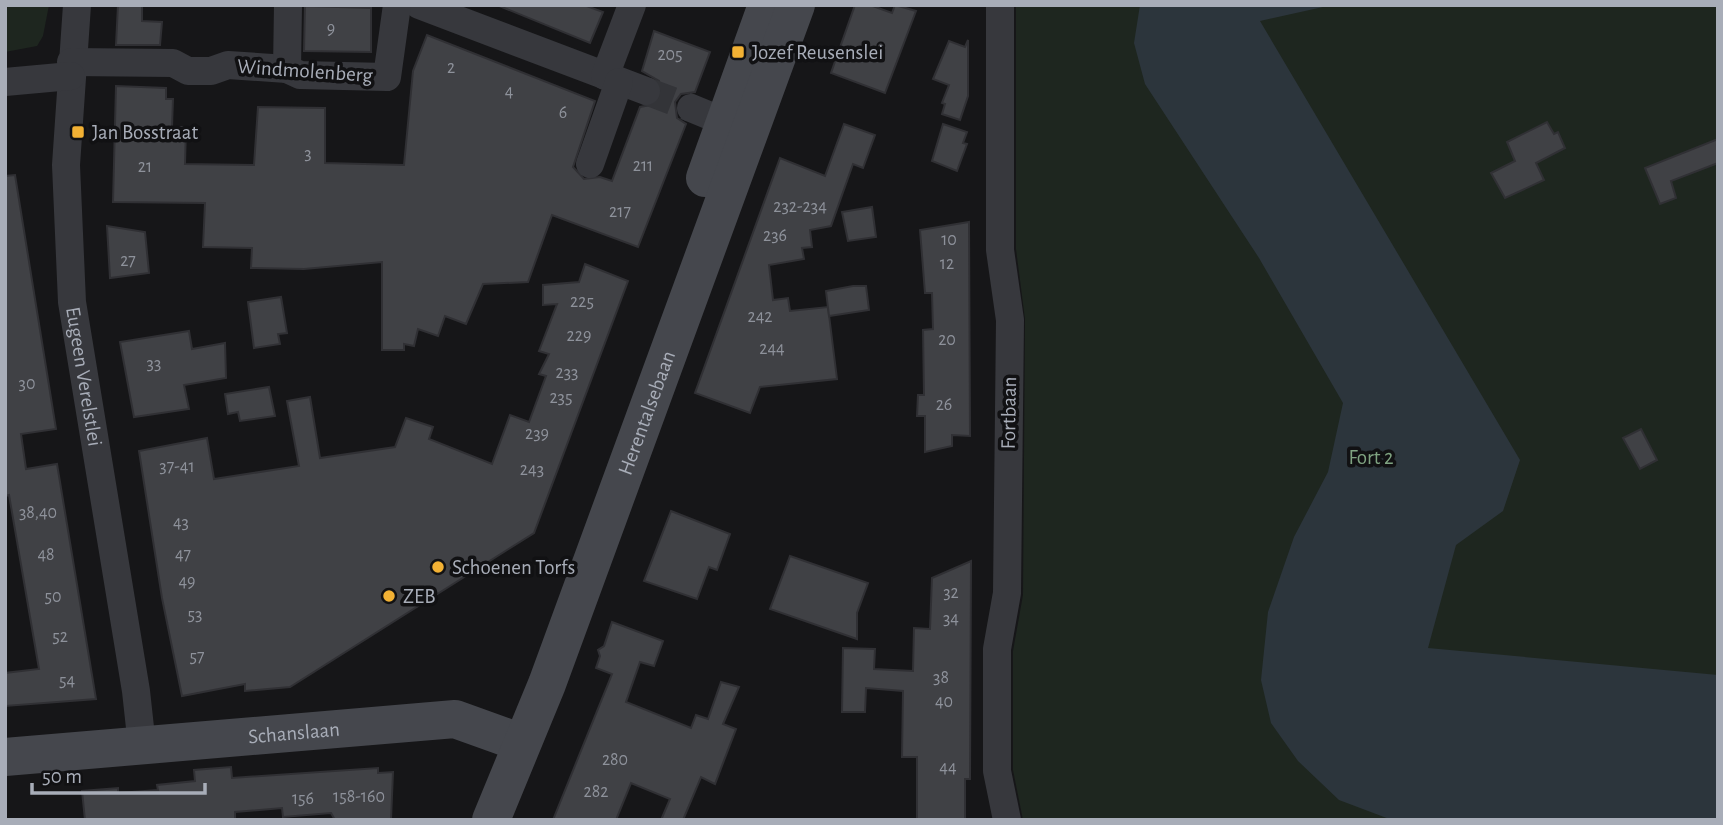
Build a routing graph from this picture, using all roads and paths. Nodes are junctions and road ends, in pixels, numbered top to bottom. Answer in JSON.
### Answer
{"nodes":[{"id":1,"x":77,"y":5,"type":"edge"},
{"id":2,"x":288,"y":5,"type":"edge"},
{"id":3,"x":397,"y":5,"type":"edge"},
{"id":4,"x":419,"y":5,"type":"edge"},
{"id":5,"x":632,"y":5,"type":"edge"},
{"id":6,"x":767,"y":5,"type":"edge"},
{"id":7,"x":796,"y":5,"type":"edge"},
{"id":8,"x":1000,"y":5,"type":"edge"},
{"id":9,"x":71,"y":69,"type":"junction"},
{"id":10,"x":287,"y":69,"type":"junction"},
{"id":11,"x":612,"y":79,"type":"junction"},
{"id":12,"x":5,"y":82,"type":"edge"},
{"id":13,"x":646,"y":90,"type":"tunnel mouth"},
{"id":14,"x":590,"y":164,"type":"dead end"},
{"id":15,"x":510,"y":739,"type":"junction"},
{"id":16,"x":142,"y":746,"type":"junction"},
{"id":17,"x":5,"y":757,"type":"edge"},
{"id":18,"x":465,"y":820,"type":"edge"},
{"id":19,"x":491,"y":820,"type":"edge"},
{"id":20,"x":1007,"y":820,"type":"edge"}],
"edges":[{"from":1,"to":9,"type":"street","name":"Eugeen Verelstlei"},
{"from":2,"to":10,"type":"street"},
{"from":3,"to":10,"type":"street","name":"Windmolenberg"},
{"from":4,"to":11,"type":"street"},
{"from":5,"to":11,"type":"street"},
{"from":6,"to":15,"type":"main road","name":"Herentalsebaan"},
{"from":7,"to":15,"type":"main road","name":"Herentalsebaan"},
{"from":8,"to":20,"type":"street","name":"Fortbaan"},
{"from":9,"to":10,"type":"street","name":"Windmolenberg"},
{"from":9,"to":12,"type":"street"},
{"from":9,"to":16,"type":"street","name":"Eugeen Verelstlei"},
{"from":11,"to":13,"type":"street"},
{"from":11,"to":14,"type":"street"},
{"from":15,"to":16,"type":"main road","name":"Schanslaan"},
{"from":15,"to":18,"type":"main road","name":"Herentalsebaan"},
{"from":15,"to":19,"type":"main road","name":"Herentalsebaan"},
{"from":16,"to":17,"type":"main road","name":"Schanslaan"}]}
